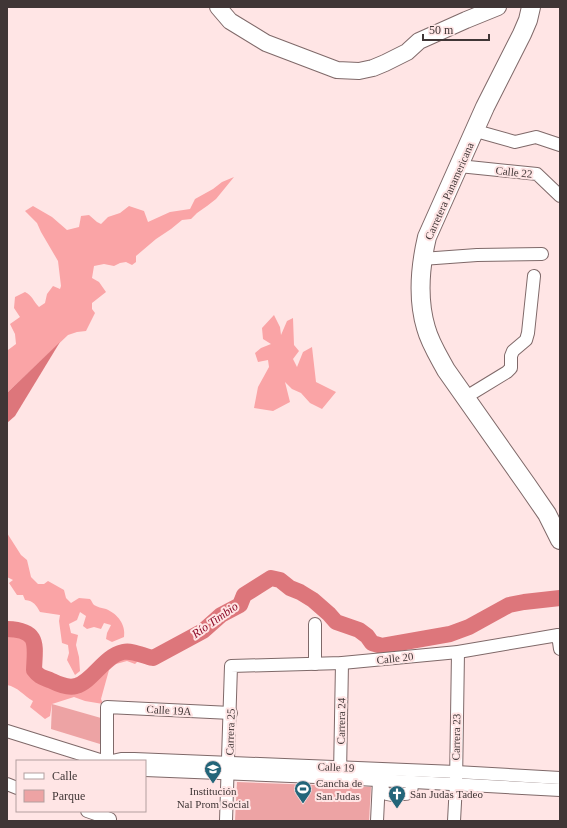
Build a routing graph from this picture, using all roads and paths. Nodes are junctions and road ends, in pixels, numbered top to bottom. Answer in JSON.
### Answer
{"nodes":[{"id":1,"x":218,"y":7,"type":"edge"},
{"id":2,"x":498,"y":7,"type":"edge"},
{"id":3,"x":531,"y":7,"type":"edge"},
{"id":4,"x":476,"y":131,"type":"junction"},
{"id":5,"x":560,"y":145,"type":"edge"},
{"id":6,"x":459,"y":166,"type":"junction"},
{"id":7,"x":560,"y":196,"type":"edge"},
{"id":8,"x":542,"y":254,"type":"dead end"},
{"id":9,"x":422,"y":259,"type":"junction"},
{"id":10,"x":534,"y":276,"type":"dead end"},
{"id":11,"x":466,"y":397,"type":"junction"},
{"id":12,"x":560,"y":540,"type":"edge"},
{"id":13,"x":315,"y":624,"type":"dead end"},
{"id":14,"x":560,"y":649,"type":"edge"},
{"id":15,"x":458,"y":652,"type":"junction"},
{"id":16,"x":314,"y":664,"type":"junction"},
{"id":17,"x":342,"y":664,"type":"junction"},
{"id":18,"x":231,"y":666,"type":"joint"},
{"id":19,"x":231,"y":714,"type":"junction"},
{"id":20,"x":7,"y":731,"type":"edge"},
{"id":21,"x":100,"y":760,"type":"edge"},
{"id":22,"x":107,"y":760,"type":"edge"},
{"id":23,"x":116,"y":760,"type":"edge"},
{"id":24,"x":144,"y":760,"type":"edge"},
{"id":25,"x":146,"y":760,"type":"edge"},
{"id":26,"x":229,"y":769,"type":"junction"},
{"id":27,"x":146,"y":770,"type":"edge"},
{"id":28,"x":340,"y":772,"type":"junction"},
{"id":29,"x":456,"y":778,"type":"junction"},
{"id":30,"x":560,"y":778,"type":"edge"},
{"id":31,"x":381,"y":780,"type":"junction"},
{"id":32,"x":412,"y":782,"type":"junction"},
{"id":33,"x":560,"y":790,"type":"edge"},
{"id":34,"x":91,"y":812,"type":"edge"},
{"id":35,"x":110,"y":817,"type":"edge"},
{"id":36,"x":226,"y":821,"type":"edge"},
{"id":37,"x":376,"y":821,"type":"edge"},
{"id":38,"x":454,"y":821,"type":"edge"}],
"edges":[{"from":1,"to":2,"type":"main road"},
{"from":3,"to":4,"type":"highway","name":"Carretera Panamericana"},
{"from":4,"to":5,"type":"street"},
{"from":4,"to":6,"type":"highway","name":"Carretera Panamericana"},
{"from":6,"to":7,"type":"street","name":"Calle 22"},
{"from":6,"to":9,"type":"highway","name":"Carretera Panamericana"},
{"from":8,"to":9,"type":"street"},
{"from":9,"to":11,"type":"highway","name":"Carretera Panamericana"},
{"from":10,"to":11,"type":"street"},
{"from":11,"to":12,"type":"highway","name":"Carretera Panamericana"},
{"from":13,"to":16,"type":"street"},
{"from":14,"to":15,"type":"street","name":"Calle 20"},
{"from":15,"to":17,"type":"street","name":"Calle 20"},
{"from":15,"to":29,"type":"street","name":"Carrera 23"},
{"from":16,"to":17,"type":"street","name":"Calle 20"},
{"from":16,"to":18,"type":"street","name":"Calle 20"},
{"from":17,"to":28,"type":"street","name":"Carrera 24"},
{"from":18,"to":19,"type":"street","name":"Carrera 25"},
{"from":19,"to":22,"type":"street","name":"Calle 19A"},
{"from":19,"to":26,"type":"street","name":"Carrera 25"},
{"from":20,"to":21,"type":"street"},
{"from":23,"to":24,"type":"street","name":"Calle 19"},
{"from":25,"to":26,"type":"street","name":"Calle 19"},
{"from":26,"to":27,"type":"street","name":"Calle 19"},
{"from":26,"to":28,"type":"street","name":"Calle 19"},
{"from":26,"to":36,"type":"street","name":"Carrera 25"},
{"from":28,"to":29,"type":"street","name":"Calle 19"},
{"from":28,"to":31,"type":"street","name":"Calle 19"},
{"from":29,"to":30,"type":"street","name":"Calle 19"},
{"from":29,"to":32,"type":"street","name":"Calle 19"},
{"from":29,"to":33,"type":"street","name":"Calle 19"},
{"from":29,"to":38,"type":"street","name":"Carrera 23"},
{"from":31,"to":32,"type":"street","name":"Calle 19"},
{"from":31,"to":32,"type":"street"},
{"from":31,"to":37,"type":"street"},
{"from":34,"to":35,"type":"street"}]}
